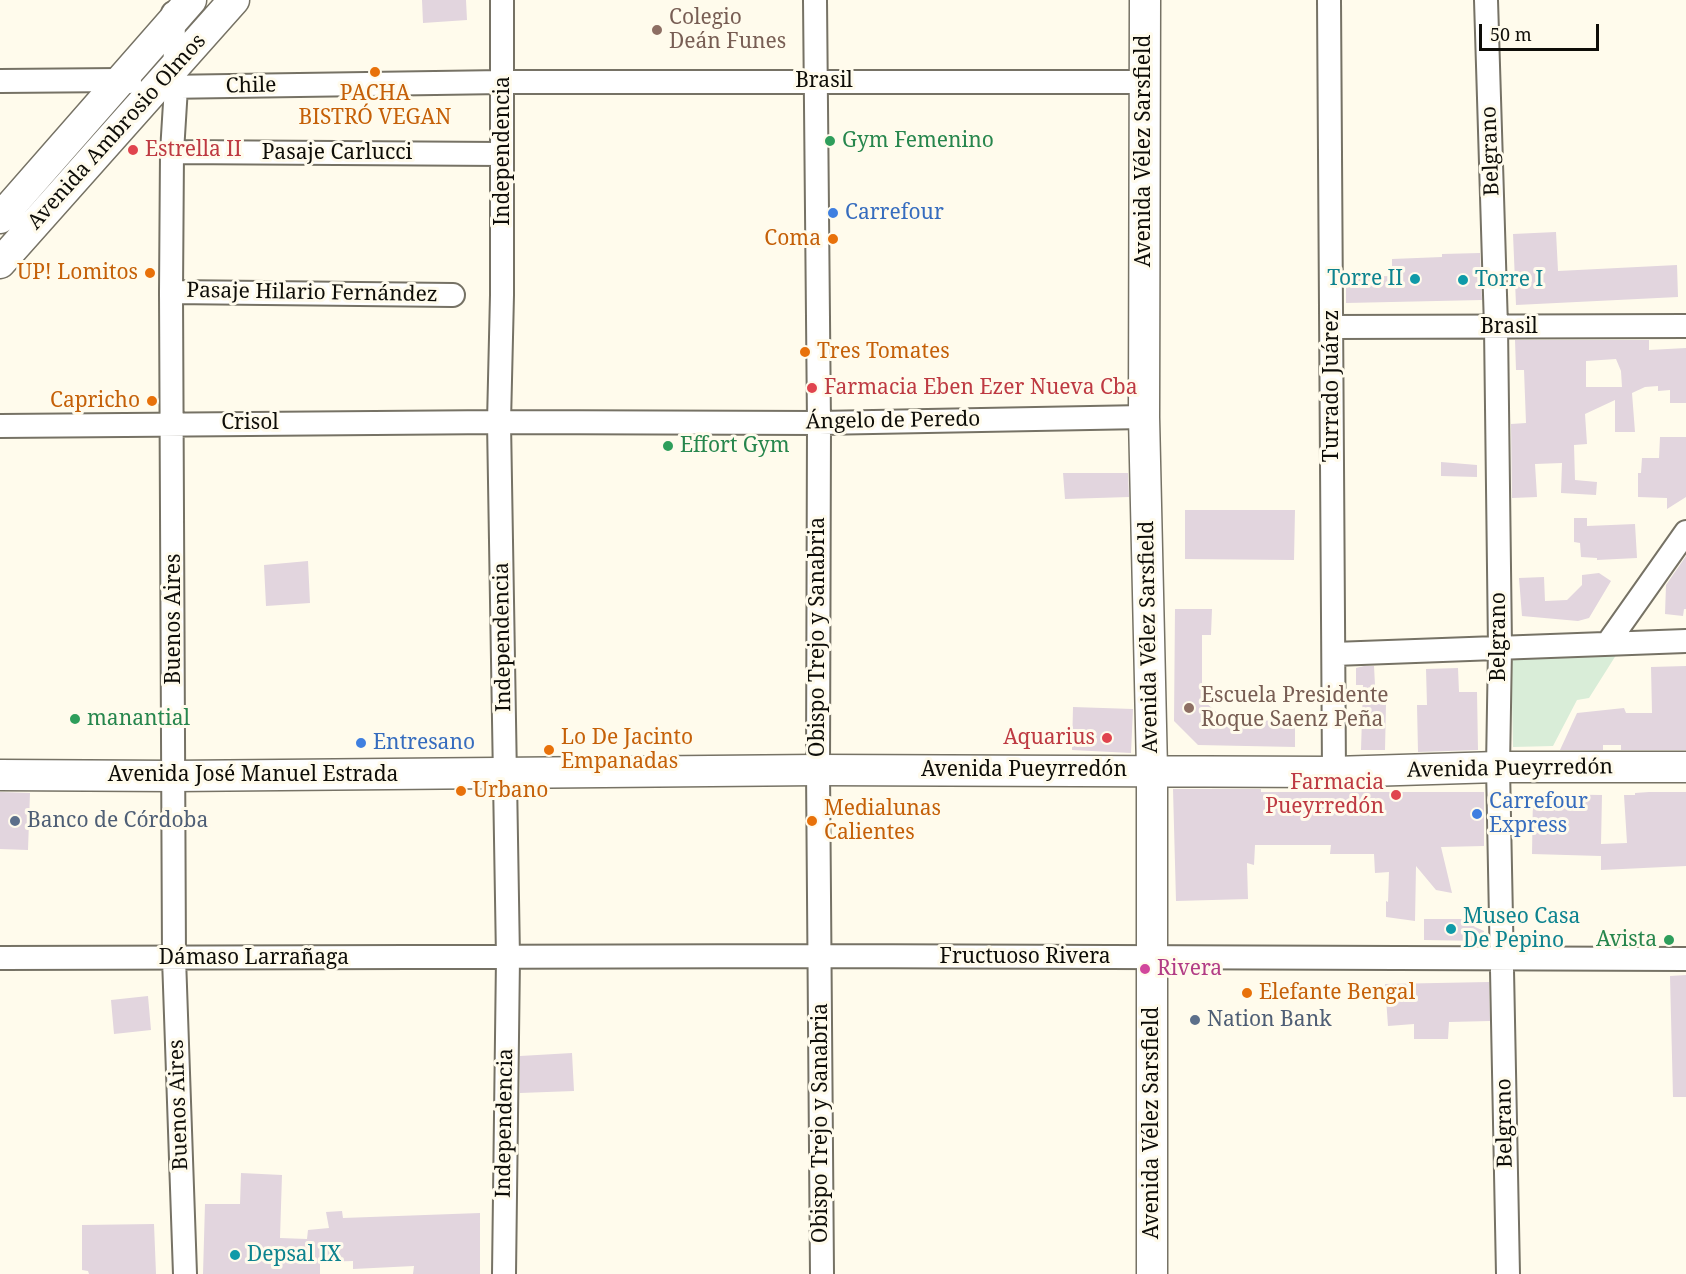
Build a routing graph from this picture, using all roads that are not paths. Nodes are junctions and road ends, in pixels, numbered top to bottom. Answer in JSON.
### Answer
{"nodes":[{"id":1,"x":234,"y":0,"type":"edge"},
{"id":2,"x":502,"y":0,"type":"edge"},
{"id":3,"x":815,"y":0,"type":"edge"},
{"id":4,"x":1145,"y":0,"type":"edge"},
{"id":5,"x":1164,"y":0,"type":"edge"},
{"id":6,"x":1329,"y":0,"type":"edge"},
{"id":7,"x":1486,"y":0,"type":"edge"},
{"id":8,"x":179,"y":7,"type":"edge"},
{"id":9,"x":121,"y":80,"type":"junction"},
{"id":10,"x":170,"y":80,"type":"junction"},
{"id":11,"x":0,"y":81,"type":"edge"},
{"id":12,"x":815,"y":81,"type":"junction"},
{"id":13,"x":503,"y":82,"type":"junction"},
{"id":14,"x":1144,"y":82,"type":"junction"},
{"id":15,"x":172,"y":153,"type":"junction"},
{"id":16,"x":502,"y":154,"type":"junction"},
{"id":17,"x":0,"y":218,"type":"edge"},
{"id":18,"x":0,"y":263,"type":"edge"},
{"id":19,"x":171,"y":292,"type":"junction"},
{"id":20,"x":453,"y":295,"type":"dead end"},
{"id":21,"x":1686,"y":326,"type":"edge"},
{"id":22,"x":1332,"y":327,"type":"junction"},
{"id":23,"x":1496,"y":327,"type":"junction"},
{"id":24,"x":1144,"y":417,"type":"junction"},
{"id":25,"x":499,"y":422,"type":"junction"},
{"id":26,"x":819,"y":423,"type":"junction"},
{"id":27,"x":173,"y":424,"type":"junction"},
{"id":28,"x":0,"y":426,"type":"edge"},
{"id":29,"x":1686,"y":532,"type":"edge"},
{"id":30,"x":1686,"y":641,"type":"edge"},
{"id":31,"x":1607,"y":644,"type":"junction"},
{"id":32,"x":1500,"y":647,"type":"junction"},
{"id":33,"x":1334,"y":654,"type":"junction"},
{"id":34,"x":1498,"y":767,"type":"junction"},
{"id":35,"x":1686,"y":767,"type":"edge"},
{"id":36,"x":818,"y":770,"type":"junction"},
{"id":37,"x":1152,"y":770,"type":"junction"},
{"id":38,"x":1334,"y":772,"type":"junction"},
{"id":39,"x":506,"y":774,"type":"junction"},
{"id":40,"x":0,"y":775,"type":"edge"},
{"id":41,"x":174,"y":776,"type":"junction"},
{"id":42,"x":821,"y":956,"type":"junction"},
{"id":43,"x":0,"y":958,"type":"edge"},
{"id":44,"x":174,"y":958,"type":"junction"},
{"id":45,"x":508,"y":958,"type":"junction"},
{"id":46,"x":1153,"y":958,"type":"junction"},
{"id":47,"x":1502,"y":959,"type":"junction"},
{"id":48,"x":1686,"y":959,"type":"edge"},
{"id":49,"x":185,"y":1274,"type":"edge"},
{"id":50,"x":504,"y":1274,"type":"edge"},
{"id":51,"x":822,"y":1274,"type":"edge"},
{"id":52,"x":1152,"y":1274,"type":"edge"},
{"id":53,"x":1508,"y":1274,"type":"edge"}],
"edges":[{"from":1,"to":10,"type":"main road","name":"Avenida Ambrosio Olmos"},
{"from":2,"to":13,"type":"street","name":"Independencia"},
{"from":3,"to":12,"type":"street","name":"Obispo Trejo y Sanabria"},
{"from":4,"to":5,"type":"street"},
{"from":4,"to":14,"type":"main road","name":"Avenida Vélez Sarsfield"},
{"from":6,"to":22,"type":"street","name":"Turrado Juárez"},
{"from":7,"to":23,"type":"street","name":"Belgrano"},
{"from":8,"to":9,"type":"main road","name":"Avenida Ambrosio Olmos"},
{"from":8,"to":10,"type":"street","name":"Buenos Aires"},
{"from":9,"to":10,"type":"street","name":"Chile"},
{"from":9,"to":11,"type":"street","name":"Chile"},
{"from":9,"to":17,"type":"main road","name":"Avenida Ambrosio Olmos"},
{"from":10,"to":13,"type":"street","name":"Chile"},
{"from":10,"to":15,"type":"street","name":"Buenos Aires"},
{"from":10,"to":18,"type":"main road","name":"Avenida Ambrosio Olmos"},
{"from":12,"to":13,"type":"street","name":"Brasil"},
{"from":12,"to":14,"type":"street","name":"Brasil"},
{"from":12,"to":26,"type":"street","name":"Obispo Trejo y Sanabria"},
{"from":13,"to":16,"type":"street","name":"Independencia"},
{"from":14,"to":24,"type":"main road","name":"Avenida Vélez Sarsfield"},
{"from":15,"to":16,"type":"street","name":"Pasaje Carlucci"},
{"from":15,"to":19,"type":"street","name":"Buenos Aires"},
{"from":16,"to":25,"type":"street","name":"Independencia"},
{"from":19,"to":20,"type":"street","name":"Pasaje Hilario Fernández"},
{"from":19,"to":27,"type":"street","name":"Buenos Aires"},
{"from":21,"to":23,"type":"street","name":"Brasil"},
{"from":22,"to":23,"type":"street","name":"Brasil"},
{"from":22,"to":33,"type":"street","name":"Turrado Juárez"},
{"from":23,"to":32,"type":"street","name":"Belgrano"},
{"from":24,"to":26,"type":"street","name":"Ángelo de Peredo"},
{"from":24,"to":37,"type":"main road","name":"Avenida Vélez Sarsfield"},
{"from":25,"to":26,"type":"street","name":"Ángelo de Peredo"},
{"from":25,"to":27,"type":"street","name":"Crisol"},
{"from":25,"to":39,"type":"street","name":"Independencia"},
{"from":26,"to":36,"type":"street","name":"Obispo Trejo y Sanabria"},
{"from":27,"to":28,"type":"street","name":"Crisol"},
{"from":27,"to":41,"type":"street","name":"Buenos Aires"},
{"from":29,"to":31,"type":"street"},
{"from":30,"to":31,"type":"street"},
{"from":31,"to":32,"type":"street"},
{"from":32,"to":33,"type":"street"},
{"from":32,"to":34,"type":"street","name":"Belgrano"},
{"from":33,"to":38,"type":"street","name":"Turrado Juárez"},
{"from":34,"to":35,"type":"main road","name":"Avenida Pueyrredón"},
{"from":34,"to":38,"type":"main road","name":"Avenida Pueyrredón"},
{"from":34,"to":47,"type":"street","name":"Belgrano"},
{"from":36,"to":37,"type":"main road","name":"Avenida Pueyrredón"},
{"from":36,"to":39,"type":"main road","name":"Avenida Pueyrredón"},
{"from":36,"to":42,"type":"street","name":"Obispo Trejo y Sanabria"},
{"from":37,"to":38,"type":"main road","name":"Avenida Pueyrredón"},
{"from":37,"to":46,"type":"main road","name":"Avenida Vélez Sarsfield"},
{"from":39,"to":41,"type":"main road","name":"Avenida José Manuel Estrada"},
{"from":39,"to":45,"type":"street","name":"Independencia"},
{"from":40,"to":41,"type":"main road","name":"Avenida José Manuel Estrada"},
{"from":41,"to":44,"type":"street","name":"Buenos Aires"},
{"from":42,"to":45,"type":"street","name":"Fructuoso Rivera"},
{"from":42,"to":46,"type":"street","name":"Fructuoso Rivera"},
{"from":42,"to":51,"type":"street","name":"Obispo Trejo y Sanabria"},
{"from":43,"to":44,"type":"street","name":"Dámaso Larrañaga"},
{"from":44,"to":45,"type":"street","name":"Dámaso Larrañaga"},
{"from":44,"to":49,"type":"street","name":"Buenos Aires"},
{"from":45,"to":50,"type":"street","name":"Independencia"},
{"from":46,"to":47,"type":"street","name":"Fructuoso Rivera"},
{"from":46,"to":52,"type":"main road","name":"Avenida Vélez Sarsfield"},
{"from":47,"to":48,"type":"street","name":"Fructuoso Rivera"},
{"from":47,"to":53,"type":"street","name":"Belgrano"}]}
